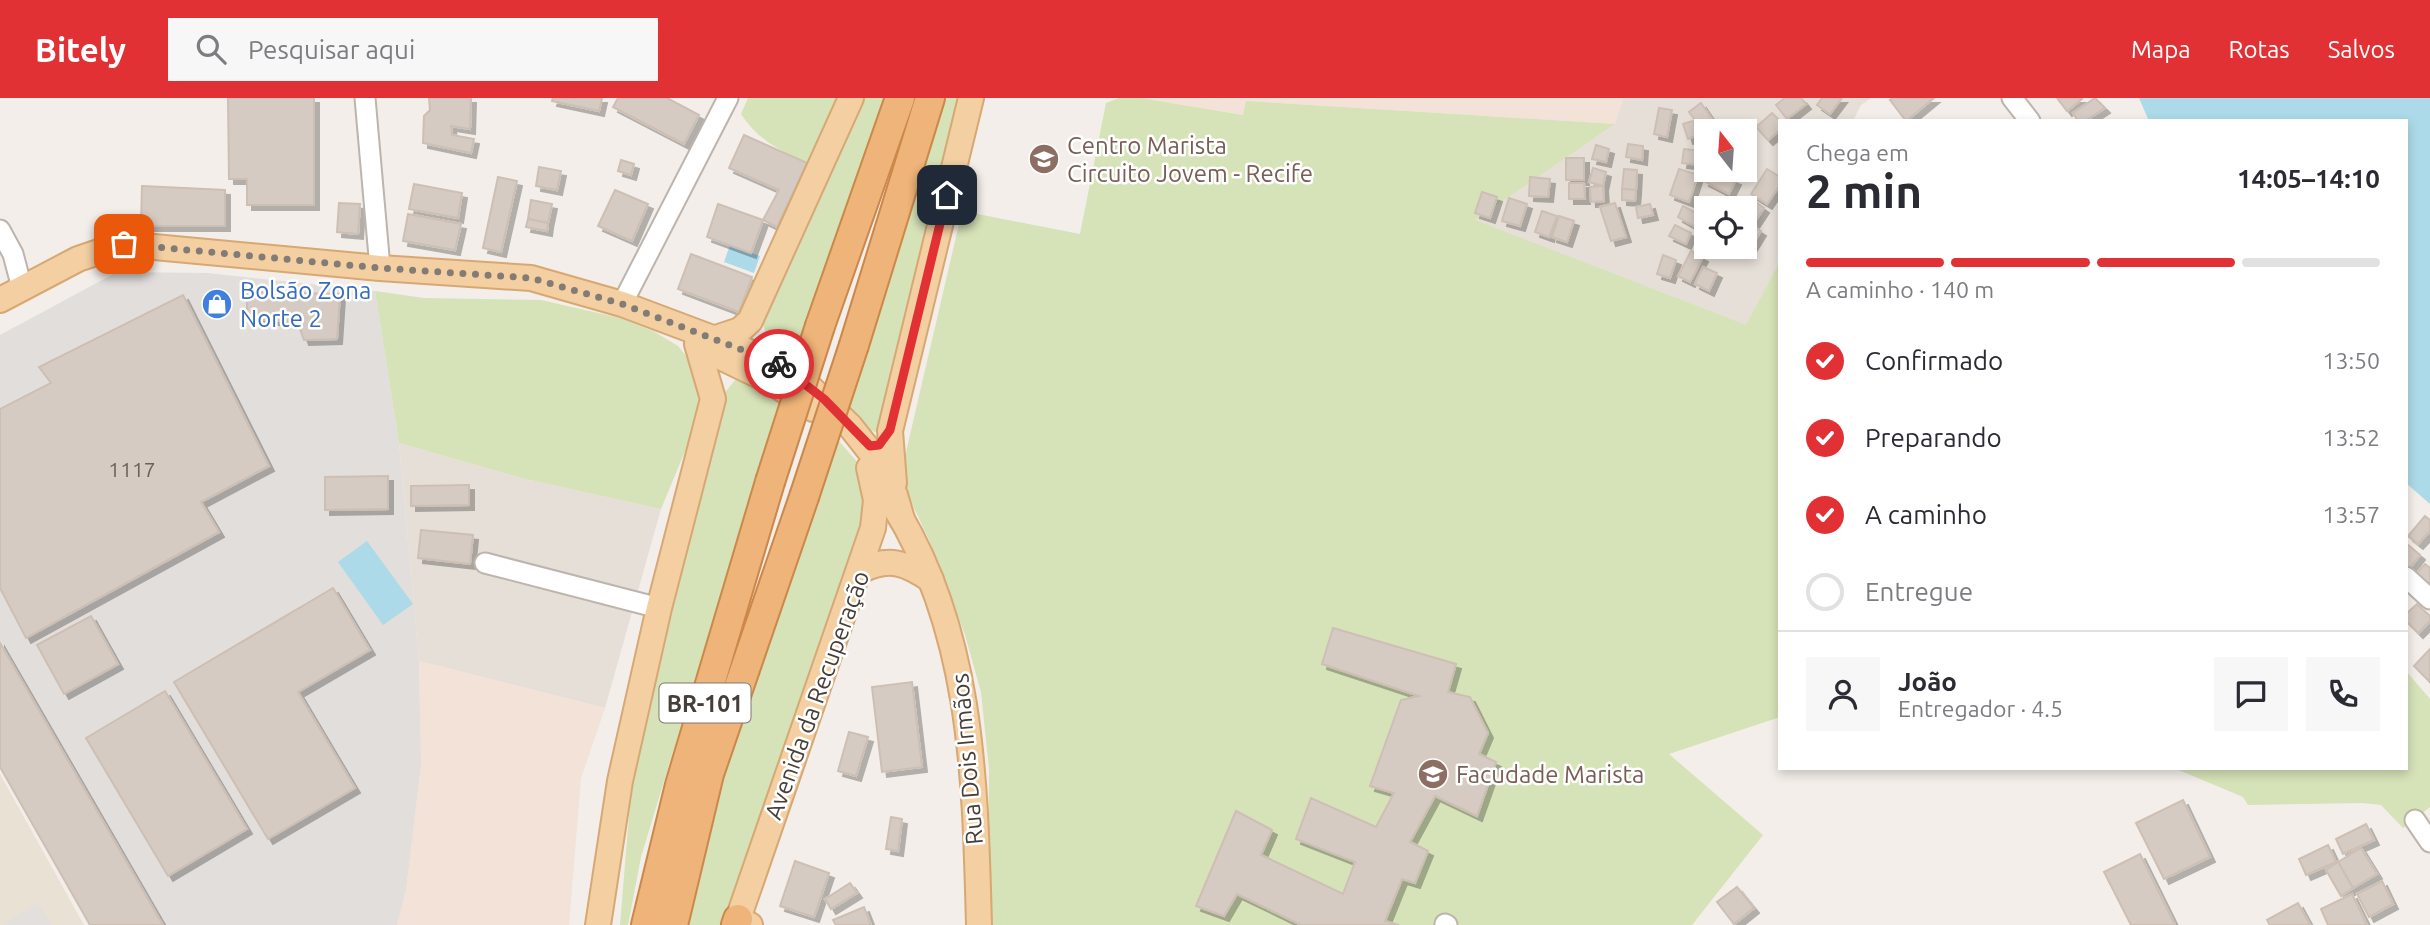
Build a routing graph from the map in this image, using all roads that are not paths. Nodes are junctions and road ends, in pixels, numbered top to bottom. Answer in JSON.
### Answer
{"nodes":[{"id":1,"x":365,"y":98,"type":"edge"},
{"id":2,"x":728,"y":98,"type":"edge"},
{"id":3,"x":851,"y":98,"type":"edge"},
{"id":4,"x":900,"y":98,"type":"edge"},
{"id":5,"x":930,"y":98,"type":"edge"},
{"id":6,"x":971,"y":98,"type":"edge"},
{"id":7,"x":2012,"y":98,"type":"edge"},
{"id":8,"x":2028,"y":119,"type":"edge"},
{"id":9,"x":0,"y":230,"type":"edge"},
{"id":10,"x":380,"y":268,"type":"junction"},
{"id":11,"x":22,"y":288,"type":"junction"},
{"id":12,"x":0,"y":300,"type":"edge"},
{"id":13,"x":622,"y":304,"type":"junction"},
{"id":14,"x":751,"y":318,"type":"junction"},
{"id":15,"x":698,"y":337,"type":"junction"},
{"id":16,"x":754,"y":363,"type":"junction"},
{"id":17,"x":713,"y":399,"type":"junction"},
{"id":18,"x":890,"y":430,"type":"junction"},
{"id":19,"x":859,"y":437,"type":"junction"},
{"id":20,"x":869,"y":468,"type":"junction"},
{"id":21,"x":895,"y":495,"type":"junction"},
{"id":22,"x":902,"y":519,"type":"junction"},
{"id":23,"x":485,"y":562,"type":"dead end"},
{"id":24,"x":860,"y":570,"type":"junction"},
{"id":25,"x":2408,"y":579,"type":"edge"},
{"id":26,"x":932,"y":580,"type":"junction"},
{"id":27,"x":2430,"y":598,"type":"edge"},
{"id":28,"x":659,"y":608,"type":"junction"},
{"id":29,"x":2415,"y":820,"type":"dead end"},
{"id":30,"x":2430,"y":842,"type":"edge"},
{"id":31,"x":741,"y":923,"type":"edge"},
{"id":32,"x":598,"y":925,"type":"edge"},
{"id":33,"x":646,"y":925,"type":"edge"},
{"id":34,"x":673,"y":925,"type":"edge"},
{"id":35,"x":979,"y":925,"type":"edge"}],
"edges":[{"from":1,"to":10,"type":"street"},
{"from":2,"to":13,"type":"street"},
{"from":3,"to":14,"type":"main road"},
{"from":4,"to":33,"type":"highway","number":"BR-101","bridge":true},
{"from":5,"to":34,"type":"highway","number":"BR-101","bridge":true},
{"from":6,"to":18,"type":"main road"},
{"from":7,"to":8,"type":"street"},
{"from":9,"to":11,"type":"street"},
{"from":10,"to":11,"type":"main road","name":"Rua Dois Irmãos"},
{"from":10,"to":13,"type":"main road","name":"Rua Dois Irmãos"},
{"from":11,"to":12,"type":"main road"},
{"from":13,"to":15,"type":"main road","name":"Rua Dois Irmãos"},
{"from":14,"to":15,"type":"main road"},
{"from":14,"to":16,"type":"main road"},
{"from":15,"to":16,"type":"main road","name":"Rua Dois Irmãos"},
{"from":15,"to":17,"type":"main road"},
{"from":16,"to":17,"type":"main road"},
{"from":16,"to":19,"type":"main road","name":"Rua Dois Irmãos"},
{"from":16,"to":20,"type":"main road","name":"Rua Dois Irmãos"},
{"from":17,"to":28,"type":"main road"},
{"from":18,"to":19,"type":"main road"},
{"from":18,"to":21,"type":"main road","name":"Rua Dois Irmãos"},
{"from":19,"to":21,"type":"main road","name":"Rua Dois Irmãos"},
{"from":20,"to":22,"type":"main road","name":"Rua Dois Irmãos"},
{"from":20,"to":24,"type":"main road","name":"Avenida da Recuperação"},
{"from":21,"to":22,"type":"main road","name":"Rua Dois Irmãos"},
{"from":22,"to":26,"type":"main road","name":"Rua Dois Irmãos"},
{"from":23,"to":28,"type":"street"},
{"from":24,"to":26,"type":"main road"},
{"from":24,"to":31,"type":"main road","name":"Avenida da Recuperação"},
{"from":25,"to":27,"type":"street"},
{"from":26,"to":35,"type":"main road","name":"Rua Dois Irmãos"},
{"from":28,"to":32,"type":"main road"},
{"from":29,"to":30,"type":"street"}]}
